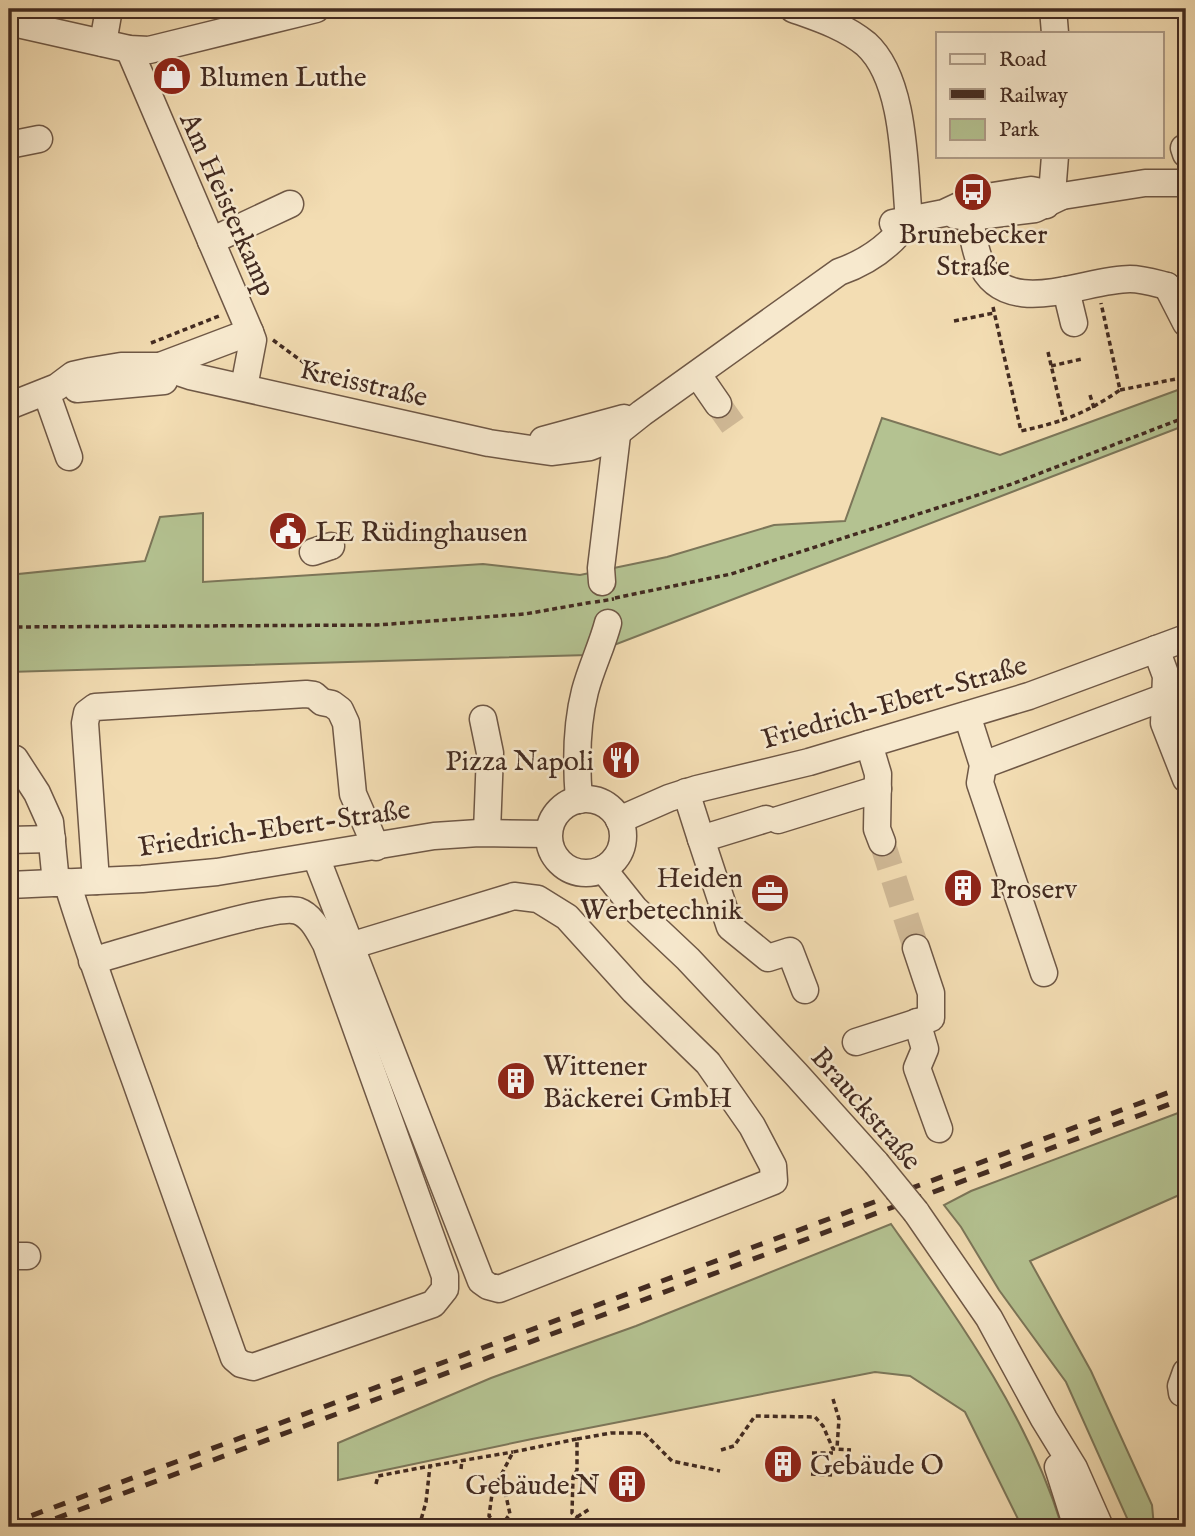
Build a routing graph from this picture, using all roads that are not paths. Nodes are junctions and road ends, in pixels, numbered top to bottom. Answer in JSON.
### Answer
{"nodes":[{"id":1,"x":109,"y":9,"type":"edge"},
{"id":2,"x":316,"y":9,"type":"edge"},
{"id":3,"x":793,"y":9,"type":"edge"},
{"id":4,"x":1053,"y":9,"type":"edge"},
{"id":5,"x":9,"y":22,"type":"edge"},
{"id":6,"x":1055,"y":32,"type":"edge"},
{"id":7,"x":103,"y":43,"type":"junction"},
{"id":8,"x":129,"y":49,"type":"junction"},
{"id":9,"x":39,"y":138,"type":"dead end"},
{"id":10,"x":9,"y":145,"type":"edge"},
{"id":11,"x":1185,"y":156,"type":"edge"},
{"id":12,"x":1055,"y":158,"type":"edge"},
{"id":13,"x":1145,"y":183,"type":"junction"},
{"id":14,"x":1186,"y":183,"type":"edge"},
{"id":15,"x":1054,"y":198,"type":"junction"},
{"id":16,"x":290,"y":204,"type":"dead end"},
{"id":17,"x":961,"y":210,"type":"junction"},
{"id":18,"x":909,"y":220,"type":"junction"},
{"id":19,"x":211,"y":241,"type":"junction"},
{"id":20,"x":1177,"y":280,"type":"edge"},
{"id":21,"x":1066,"y":290,"type":"junction"},
{"id":22,"x":1074,"y":323,"type":"dead end"},
{"id":23,"x":1186,"y":323,"type":"edge"},
{"id":24,"x":251,"y":336,"type":"junction"},
{"id":25,"x":160,"y":366,"type":"junction"},
{"id":26,"x":698,"y":375,"type":"junction"},
{"id":27,"x":190,"y":376,"type":"junction"},
{"id":28,"x":244,"y":387,"type":"junction"},
{"id":29,"x":52,"y":390,"type":"junction"},
{"id":30,"x":718,"y":404,"type":"tunnel mouth"},
{"id":31,"x":9,"y":406,"type":"edge"},
{"id":32,"x":616,"y":427,"type":"junction"},
{"id":33,"x":69,"y":457,"type":"dead end"},
{"id":34,"x":1177,"y":646,"type":"edge"},
{"id":35,"x":1165,"y":697,"type":"junction"},
{"id":36,"x":967,"y":715,"type":"junction"},
{"id":37,"x":483,"y":719,"type":"dead end"},
{"id":38,"x":869,"y":744,"type":"junction"},
{"id":39,"x":15,"y":759,"type":"dead end"},
{"id":40,"x":983,"y":765,"type":"junction"},
{"id":41,"x":1186,"y":779,"type":"edge"},
{"id":42,"x":878,"y":789,"type":"junction"},
{"id":43,"x":686,"y":792,"type":"junction"},
{"id":44,"x":579,"y":800,"type":"junction"},
{"id":45,"x":620,"y":820,"type":"junction"},
{"id":46,"x":487,"y":832,"type":"junction"},
{"id":47,"x":548,"y":834,"type":"junction"},
{"id":48,"x":52,"y":839,"type":"junction"},
{"id":49,"x":701,"y":839,"type":"junction"},
{"id":50,"x":9,"y":840,"type":"edge"},
{"id":51,"x":882,"y":842,"type":"tunnel mouth"},
{"id":52,"x":376,"y":847,"type":"junction"},
{"id":53,"x":316,"y":857,"type":"junction"},
{"id":54,"x":603,"y":869,"type":"junction"},
{"id":55,"x":96,"y":881,"type":"junction"},
{"id":56,"x":61,"y":882,"type":"junction"},
{"id":57,"x":9,"y":885,"type":"edge"},
{"id":58,"x":350,"y":946,"type":"junction"},
{"id":59,"x":916,"y":948,"type":"tunnel mouth"},
{"id":60,"x":92,"y":961,"type":"junction"},
{"id":61,"x":1044,"y":973,"type":"dead end"},
{"id":62,"x":805,"y":990,"type":"dead end"},
{"id":63,"x":917,"y":1022,"type":"junction"},
{"id":64,"x":856,"y":1042,"type":"dead end"},
{"id":65,"x":939,"y":1129,"type":"dead end"},
{"id":66,"x":1044,"y":1419,"type":"junction"},
{"id":67,"x":1077,"y":1527,"type":"edge"},
{"id":68,"x":1100,"y":1527,"type":"edge"}],
"edges":[{"from":1,"to":7,"type":"street"},
{"from":2,"to":8,"type":"street"},
{"from":3,"to":18,"type":"street"},
{"from":4,"to":6,"type":"street"},
{"from":5,"to":7,"type":"street"},
{"from":7,"to":8,"type":"street"},
{"from":8,"to":19,"type":"street","name":"Am Heisterkamp"},
{"from":9,"to":10,"type":"street"},
{"from":11,"to":13,"type":"street"},
{"from":12,"to":15,"type":"street"},
{"from":13,"to":14,"type":"street"},
{"from":13,"to":15,"type":"street"},
{"from":15,"to":17,"type":"street"},
{"from":16,"to":19,"type":"street"},
{"from":17,"to":18,"type":"street"},
{"from":17,"to":21,"type":"street"},
{"from":18,"to":26,"type":"street","name":"Kreisstraße"},
{"from":19,"to":24,"type":"street","name":"Am Heisterkamp"},
{"from":20,"to":21,"type":"street"},
{"from":20,"to":23,"type":"street"},
{"from":21,"to":22,"type":"street"},
{"from":24,"to":25,"type":"street"},
{"from":24,"to":28,"type":"street","name":"Am Heisterkamp"},
{"from":25,"to":27,"type":"street","name":"Kreisstraße"},
{"from":25,"to":29,"type":"street","name":"Kreisstraße"},
{"from":26,"to":30,"type":"street"},
{"from":26,"to":32,"type":"street","name":"Kreisstraße"},
{"from":27,"to":28,"type":"street","name":"Kreisstraße"},
{"from":27,"to":29,"type":"street","name":"Kreisstraße"},
{"from":28,"to":32,"type":"street","name":"Kreisstraße"},
{"from":29,"to":31,"type":"street","name":"Kreisstraße"},
{"from":29,"to":33,"type":"street"},
{"from":32,"to":44,"type":"street"},
{"from":34,"to":35,"type":"street"},
{"from":34,"to":36,"type":"street","name":"Friedrich-Ebert-Straße"},
{"from":35,"to":40,"type":"street"},
{"from":35,"to":41,"type":"street"},
{"from":36,"to":38,"type":"street","name":"Friedrich-Ebert-Straße"},
{"from":36,"to":40,"type":"street"},
{"from":37,"to":46,"type":"street"},
{"from":38,"to":42,"type":"street"},
{"from":38,"to":43,"type":"street","name":"Friedrich-Ebert-Straße"},
{"from":39,"to":48,"type":"street"},
{"from":40,"to":61,"type":"street"},
{"from":42,"to":49,"type":"street"},
{"from":42,"to":51,"type":"street"},
{"from":43,"to":45,"type":"street","name":"Friedrich-Ebert-Straße"},
{"from":43,"to":49,"type":"street"},
{"from":44,"to":45,"type":"street"},
{"from":44,"to":47,"type":"street"},
{"from":45,"to":54,"type":"street"},
{"from":46,"to":47,"type":"street","name":"Friedrich-Ebert-Straße"},
{"from":46,"to":52,"type":"street","name":"Friedrich-Ebert-Straße"},
{"from":47,"to":54,"type":"street"},
{"from":48,"to":50,"type":"street"},
{"from":48,"to":56,"type":"street"},
{"from":49,"to":62,"type":"street"},
{"from":52,"to":53,"type":"street","name":"Friedrich-Ebert-Straße"},
{"from":52,"to":55,"type":"street"},
{"from":53,"to":55,"type":"street","name":"Friedrich-Ebert-Straße"},
{"from":53,"to":58,"type":"street"},
{"from":54,"to":66,"type":"street","name":"Brauckstraße","bridge":true},
{"from":55,"to":56,"type":"street","name":"Friedrich-Ebert-Straße"},
{"from":56,"to":57,"type":"street","name":"Friedrich-Ebert-Straße"},
{"from":56,"to":60,"type":"street"},
{"from":58,"to":58,"type":"street"},
{"from":59,"to":63,"type":"street"},
{"from":60,"to":60,"type":"street"},
{"from":63,"to":64,"type":"street"},
{"from":63,"to":65,"type":"street"},
{"from":66,"to":67,"type":"street","name":"Brauckstraße"},
{"from":66,"to":68,"type":"street","name":"Brauckstraße"}]}
